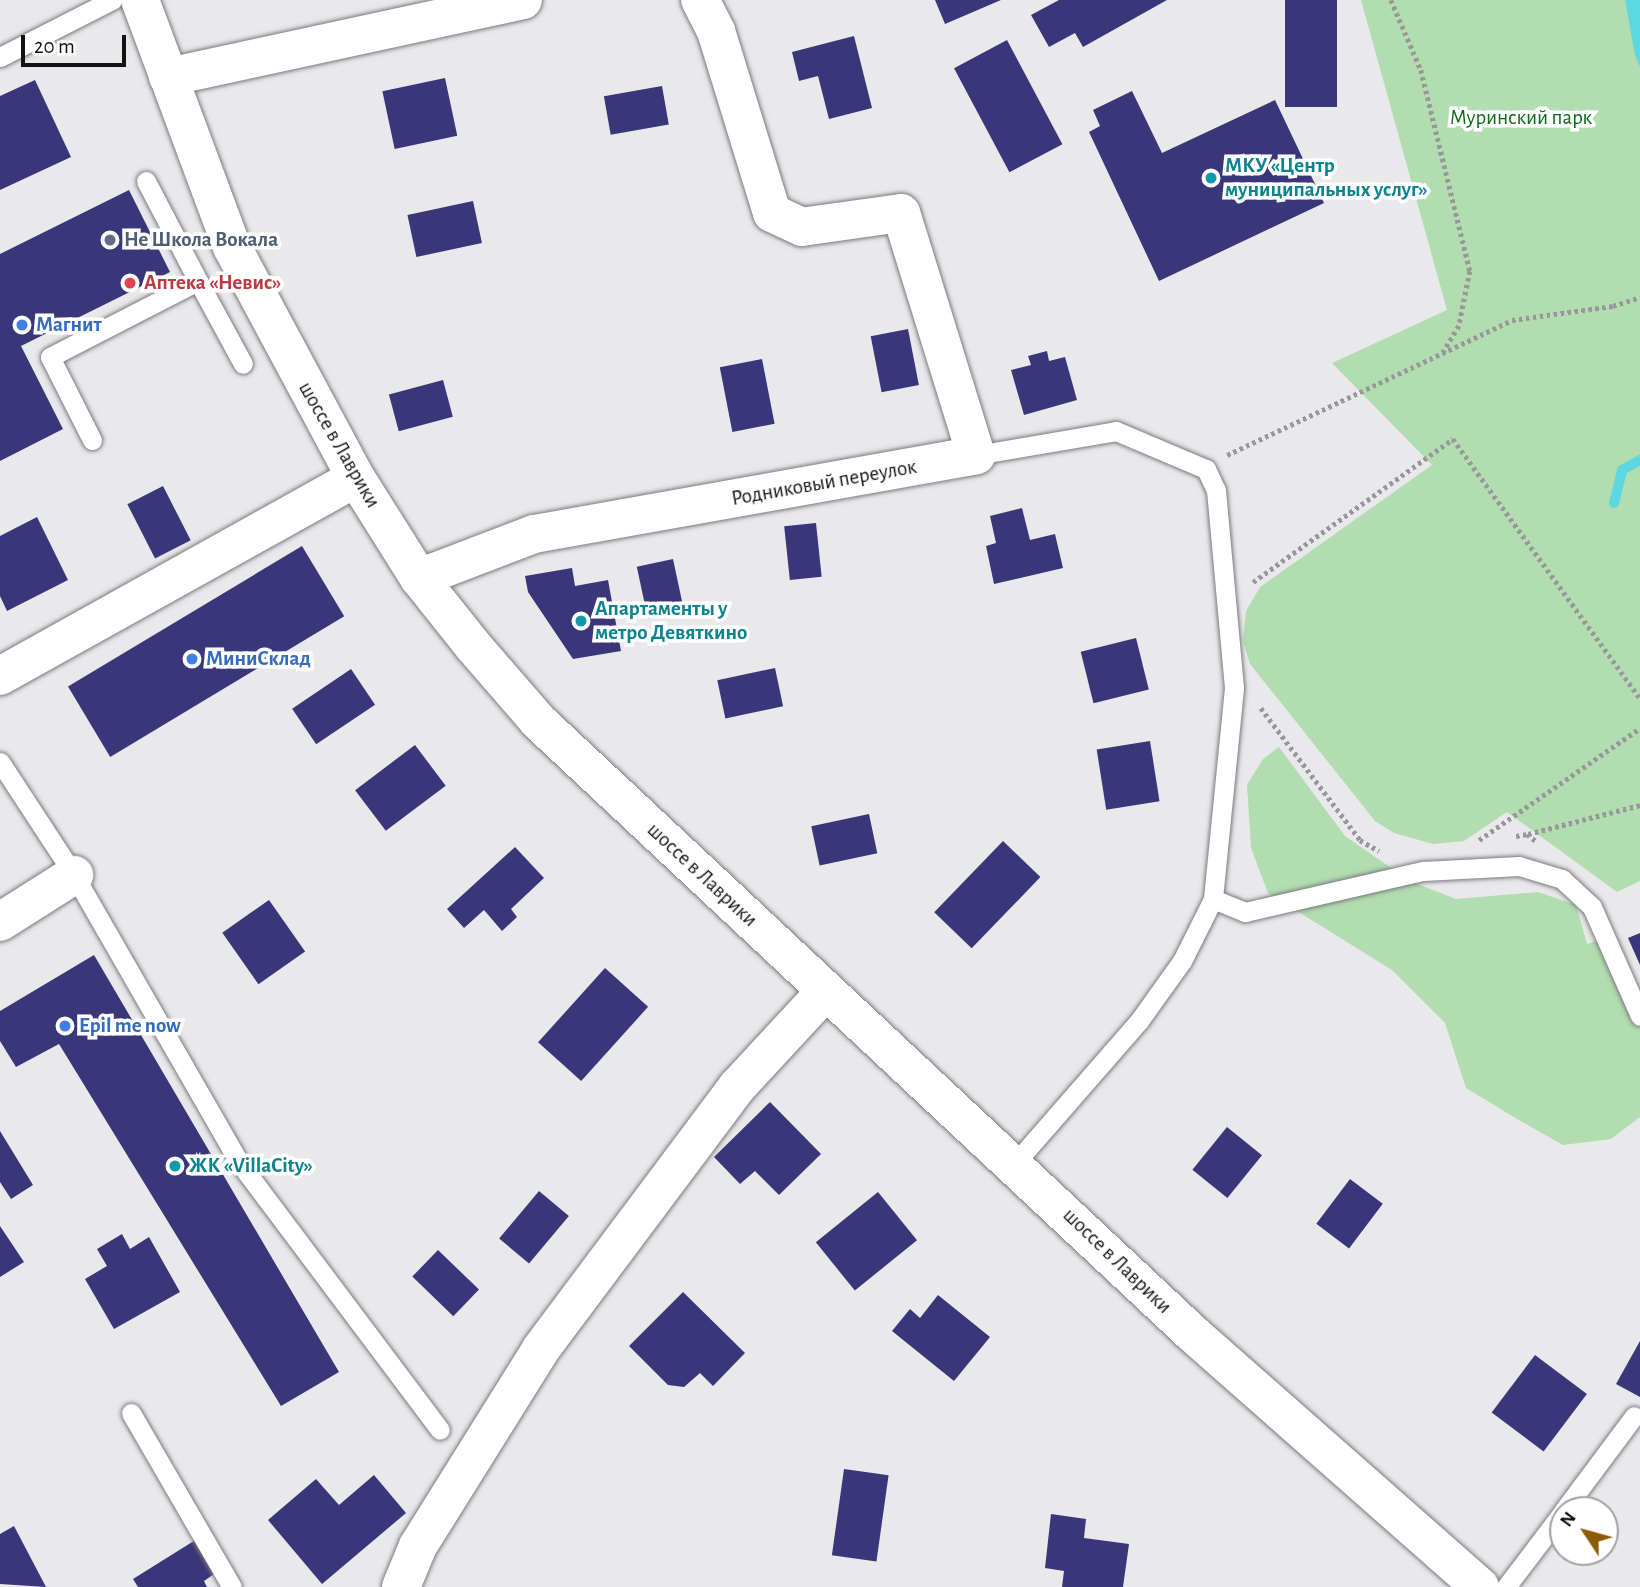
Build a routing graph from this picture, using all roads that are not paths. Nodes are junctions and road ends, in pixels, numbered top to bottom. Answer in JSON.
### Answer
{"nodes":[{"id":1,"x":112,"y":0,"type":"edge"},
{"id":2,"x":140,"y":0,"type":"edge"},
{"id":3,"x":523,"y":0,"type":"edge"},
{"id":4,"x":699,"y":0,"type":"edge"},
{"id":5,"x":0,"y":57,"type":"edge"},
{"id":6,"x":168,"y":77,"type":"junction"},
{"id":7,"x":146,"y":181,"type":"dead end"},
{"id":8,"x":198,"y":281,"type":"junction"},
{"id":9,"x":243,"y":364,"type":"dead end"},
{"id":10,"x":92,"y":440,"type":"dead end"},
{"id":11,"x":976,"y":456,"type":"junction"},
{"id":12,"x":356,"y":478,"type":"junction"},
{"id":13,"x":419,"y":578,"type":"junction"},
{"id":14,"x":0,"y":676,"type":"edge"},
{"id":15,"x":0,"y":762,"type":"edge"},
{"id":16,"x":74,"y":876,"type":"junction"},
{"id":17,"x":1213,"y":899,"type":"junction"},
{"id":18,"x":0,"y":922,"type":"edge"},
{"id":19,"x":826,"y":991,"type":"junction"},
{"id":20,"x":1640,"y":1016,"type":"edge"},
{"id":21,"x":1015,"y":1163,"type":"junction"},
{"id":22,"x":131,"y":1413,"type":"dead end"},
{"id":23,"x":1634,"y":1416,"type":"dead end"},
{"id":24,"x":440,"y":1430,"type":"dead end"},
{"id":25,"x":1575,"y":1496,"type":"edge"},
{"id":26,"x":1549,"y":1531,"type":"edge"},
{"id":27,"x":232,"y":1587,"type":"edge"},
{"id":28,"x":401,"y":1587,"type":"edge"},
{"id":29,"x":1480,"y":1587,"type":"edge"},
{"id":30,"x":1506,"y":1587,"type":"edge"}],
"edges":[{"from":1,"to":5,"type":"lane"},
{"from":2,"to":6,"type":"street","name":"шоссе в Лаврики"},
{"from":3,"to":6,"type":"street"},
{"from":4,"to":11,"type":"street"},
{"from":6,"to":12,"type":"street","name":"шоссе в Лаврики"},
{"from":7,"to":8,"type":"lane"},
{"from":8,"to":9,"type":"lane"},
{"from":8,"to":10,"type":"lane"},
{"from":11,"to":13,"type":"street","name":"Родниковый переулок"},
{"from":11,"to":17,"type":"lane","name":"Родниковый переулок"},
{"from":12,"to":13,"type":"street","name":"шоссе в Лаврики"},
{"from":12,"to":14,"type":"street"},
{"from":13,"to":19,"type":"street","name":"шоссе в Лаврики"},
{"from":15,"to":16,"type":"lane"},
{"from":16,"to":18,"type":"street"},
{"from":16,"to":24,"type":"lane"},
{"from":17,"to":20,"type":"lane"},
{"from":17,"to":21,"type":"lane"},
{"from":19,"to":21,"type":"street","name":"шоссе в Лаврики"},
{"from":19,"to":28,"type":"street"},
{"from":21,"to":29,"type":"street","name":"шоссе в Лаврики"},
{"from":22,"to":27,"type":"lane"},
{"from":23,"to":25,"type":"lane"},
{"from":26,"to":30,"type":"lane"}]}
